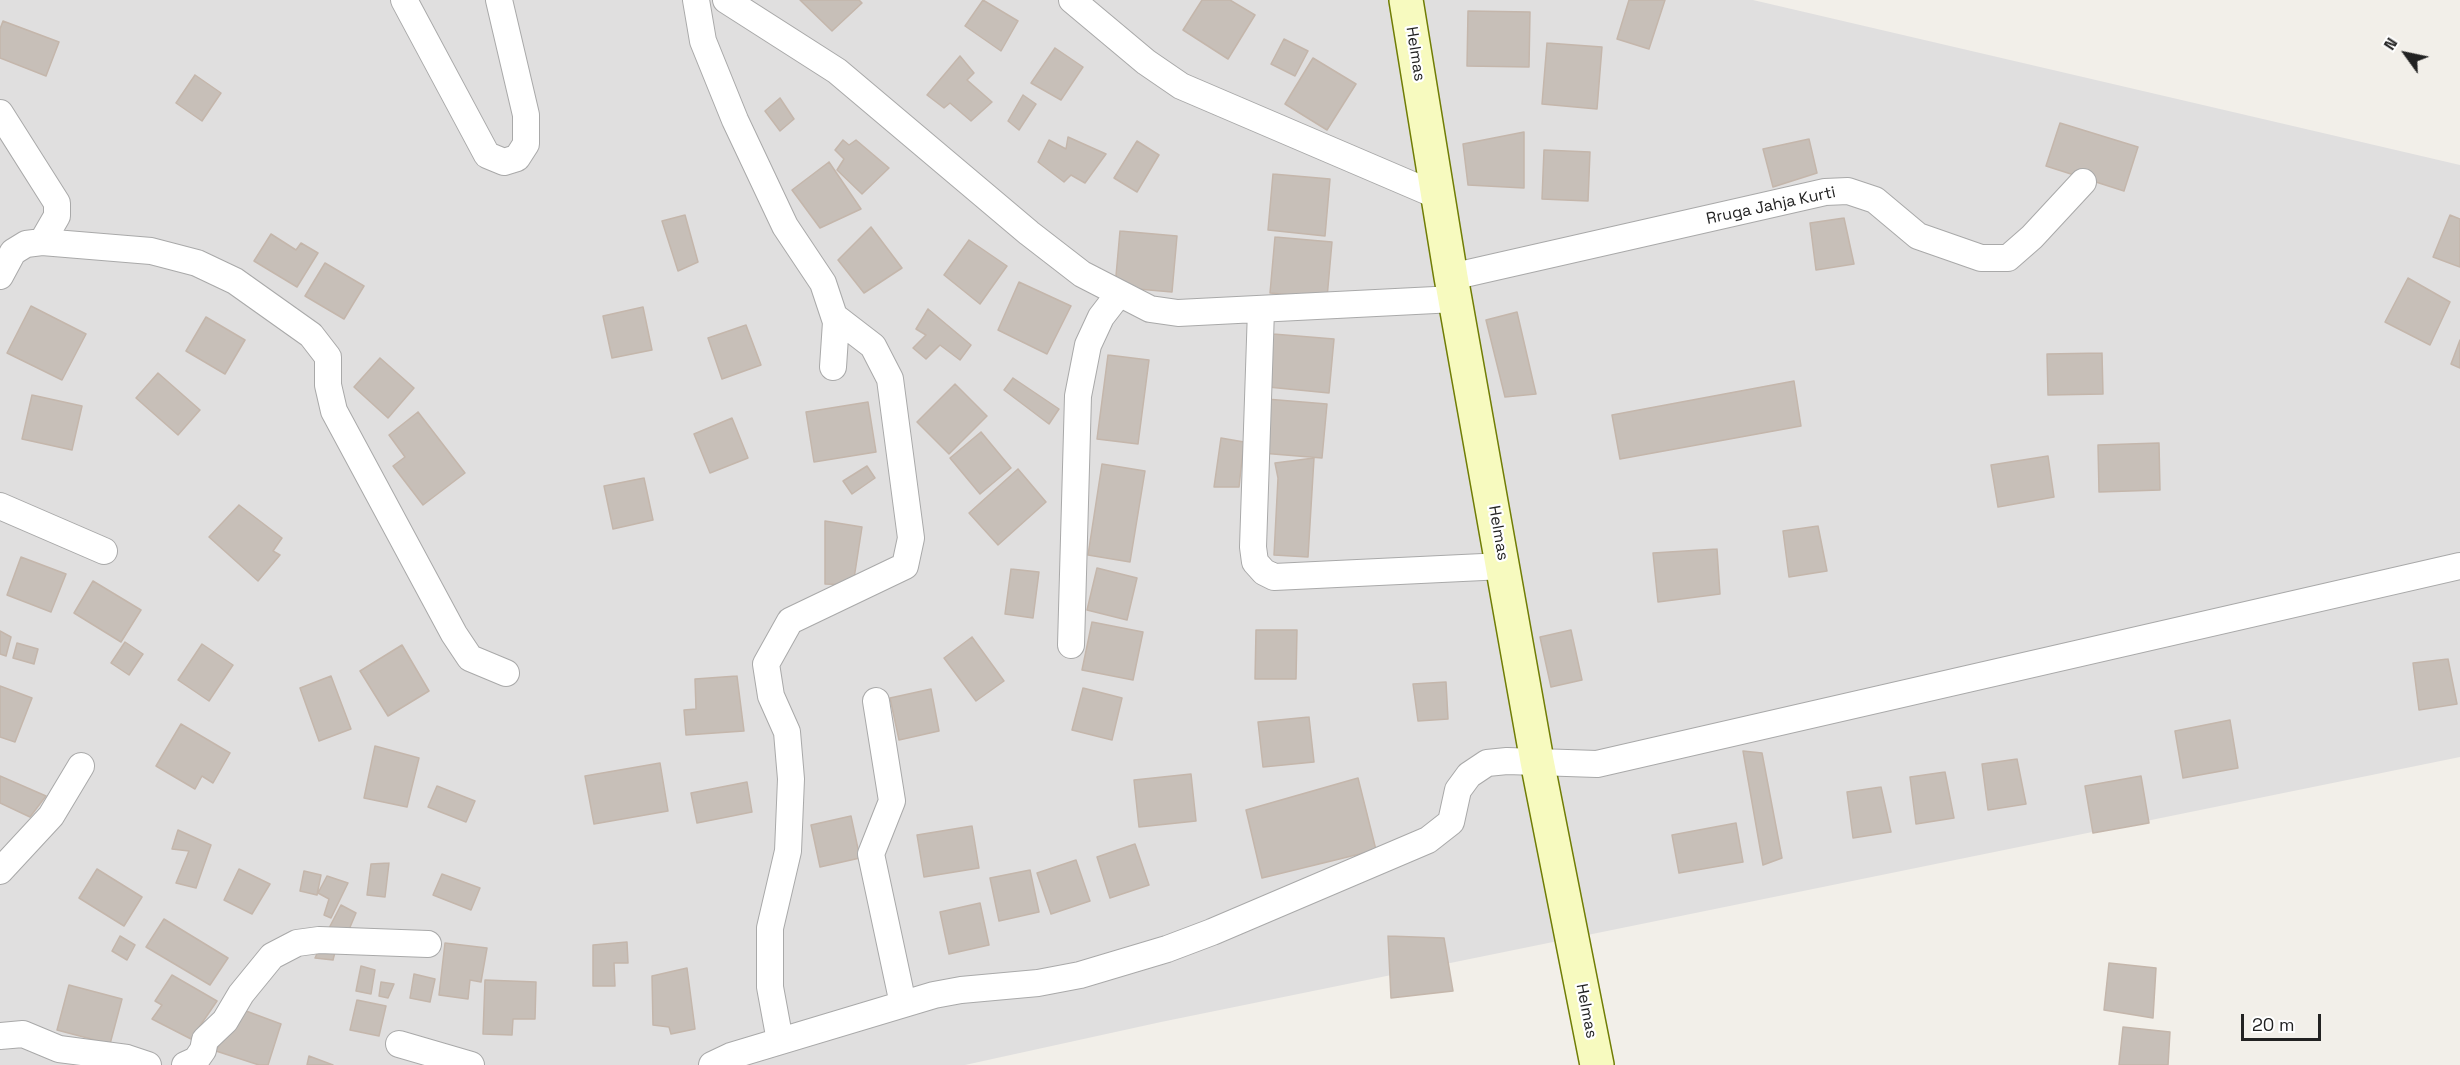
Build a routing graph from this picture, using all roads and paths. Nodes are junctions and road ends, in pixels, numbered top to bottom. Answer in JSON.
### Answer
{"nodes":[{"id":1,"x":404,"y":0,"type":"edge"},
{"id":2,"x":500,"y":0,"type":"edge"},
{"id":3,"x":696,"y":0,"type":"edge"},
{"id":4,"x":726,"y":0,"type":"edge"},
{"id":5,"x":1072,"y":0,"type":"edge"},
{"id":6,"x":1406,"y":0,"type":"edge"},
{"id":7,"x":0,"y":113,"type":"edge"},
{"id":8,"x":2083,"y":182,"type":"dead end"},
{"id":9,"x":1438,"y":196,"type":"junction"},
{"id":10,"x":42,"y":242,"type":"junction"},
{"id":11,"x":0,"y":276,"type":"edge"},
{"id":12,"x":1453,"y":288,"type":"junction"},
{"id":13,"x":1118,"y":294,"type":"junction"},
{"id":14,"x":1261,"y":310,"type":"junction"},
{"id":15,"x":834,"y":316,"type":"junction"},
{"id":16,"x":833,"y":367,"type":"dead end"},
{"id":17,"x":0,"y":506,"type":"edge"},
{"id":18,"x":104,"y":551,"type":"dead end"},
{"id":19,"x":1504,"y":566,"type":"junction"},
{"id":20,"x":2460,"y":566,"type":"edge"},
{"id":21,"x":1071,"y":645,"type":"dead end"},
{"id":22,"x":506,"y":673,"type":"dead end"},
{"id":23,"x":876,"y":701,"type":"dead end"},
{"id":24,"x":1537,"y":761,"type":"junction"},
{"id":25,"x":81,"y":766,"type":"dead end"},
{"id":26,"x":0,"y":871,"type":"edge"},
{"id":27,"x":428,"y":944,"type":"dead end"},
{"id":28,"x":903,"y":1004,"type":"junction"},
{"id":29,"x":0,"y":1036,"type":"edge"},
{"id":30,"x":780,"y":1041,"type":"junction"},
{"id":31,"x":399,"y":1044,"type":"dead end"},
{"id":32,"x":148,"y":1065,"type":"edge"},
{"id":33,"x":184,"y":1065,"type":"edge"},
{"id":34,"x":471,"y":1065,"type":"edge"},
{"id":35,"x":712,"y":1065,"type":"edge"},
{"id":36,"x":1597,"y":1065,"type":"edge"}],
"edges":[{"from":1,"to":2,"type":"street"},
{"from":3,"to":15,"type":"street"},
{"from":4,"to":13,"type":"street","name":"Rruga Jahja Kurti"},
{"from":5,"to":9,"type":"street"},
{"from":6,"to":9,"type":"street","name":"Helmas"},
{"from":7,"to":10,"type":"street"},
{"from":8,"to":12,"type":"street","name":"Rruga Jahja Kurti"},
{"from":9,"to":12,"type":"street","name":"Helmas"},
{"from":10,"to":11,"type":"street"},
{"from":10,"to":22,"type":"street"},
{"from":12,"to":14,"type":"street","name":"Rruga Jahja Kurti"},
{"from":12,"to":19,"type":"street","name":"Helmas"},
{"from":13,"to":14,"type":"street","name":"Rruga Jahja Kurti"},
{"from":13,"to":21,"type":"street"},
{"from":14,"to":19,"type":"street"},
{"from":15,"to":16,"type":"street"},
{"from":15,"to":30,"type":"street"},
{"from":17,"to":18,"type":"street"},
{"from":19,"to":24,"type":"street","name":"Helmas"},
{"from":20,"to":24,"type":"street"},
{"from":23,"to":28,"type":"street"},
{"from":24,"to":28,"type":"street"},
{"from":24,"to":36,"type":"street","name":"Helmas"},
{"from":25,"to":26,"type":"street"},
{"from":27,"to":33,"type":"street"},
{"from":28,"to":30,"type":"street"},
{"from":29,"to":32,"type":"street"},
{"from":30,"to":35,"type":"street"},
{"from":31,"to":34,"type":"street"}]}
